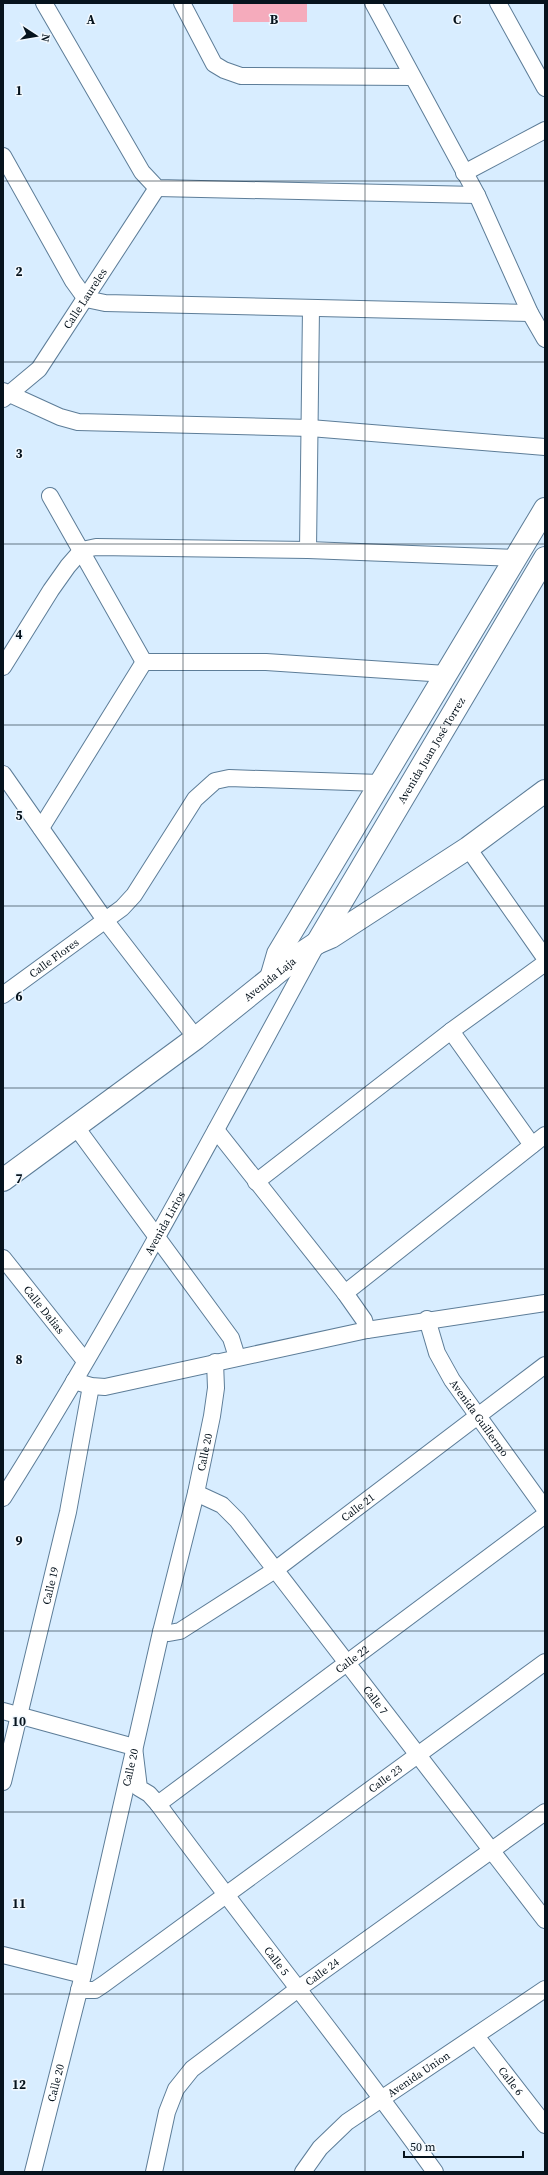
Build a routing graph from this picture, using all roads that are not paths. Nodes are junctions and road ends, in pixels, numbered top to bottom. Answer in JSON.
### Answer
{"nodes":[{"id":1,"x":44,"y":3,"type":"edge"},
{"id":2,"x":182,"y":3,"type":"edge"},
{"id":3,"x":373,"y":3,"type":"edge"},
{"id":4,"x":498,"y":3,"type":"edge"},
{"id":5,"x":412,"y":77,"type":"junction"},
{"id":6,"x":545,"y":88,"type":"edge"},
{"id":7,"x":545,"y":130,"type":"edge"},
{"id":8,"x":3,"y":156,"type":"edge"},
{"id":9,"x":464,"y":173,"type":"junction"},
{"id":10,"x":157,"y":188,"type":"junction"},
{"id":11,"x":477,"y":195,"type":"junction"},
{"id":12,"x":86,"y":299,"type":"junction"},
{"id":13,"x":311,"y":308,"type":"junction"},
{"id":14,"x":530,"y":313,"type":"junction"},
{"id":15,"x":545,"y":339,"type":"edge"},
{"id":16,"x":5,"y":395,"type":"edge"},
{"id":17,"x":310,"y":428,"type":"junction"},
{"id":18,"x":545,"y":447,"type":"edge"},
{"id":19,"x":50,"y":496,"type":"dead end"},
{"id":20,"x":545,"y":509,"type":"edge"},
{"id":21,"x":82,"y":550,"type":"junction"},
{"id":22,"x":308,"y":550,"type":"junction"},
{"id":23,"x":515,"y":558,"type":"junction"},
{"id":24,"x":545,"y":558,"type":"edge"},
{"id":25,"x":144,"y":662,"type":"junction"},
{"id":26,"x":3,"y":667,"type":"edge"},
{"id":27,"x":446,"y":674,"type":"junction"},
{"id":28,"x":380,"y":783,"type":"junction"},
{"id":29,"x":6,"y":785,"type":"edge"},
{"id":30,"x":545,"y":792,"type":"edge"},
{"id":31,"x":41,"y":828,"type":"junction"},
{"id":32,"x":468,"y":848,"type":"junction"},
{"id":33,"x":105,"y":920,"type":"junction"},
{"id":34,"x":318,"y":943,"type":"junction"},
{"id":35,"x":545,"y":958,"type":"edge"},
{"id":36,"x":545,"y":963,"type":"edge"},
{"id":37,"x":271,"y":978,"type":"junction"},
{"id":38,"x":3,"y":995,"type":"edge"},
{"id":39,"x":451,"y":1031,"type":"junction"},
{"id":40,"x":196,"y":1038,"type":"junction"},
{"id":41,"x":76,"y":1127,"type":"junction"},
{"id":42,"x":216,"y":1130,"type":"junction"},
{"id":43,"x":545,"y":1135,"type":"edge"},
{"id":44,"x":532,"y":1145,"type":"junction"},
{"id":45,"x":3,"y":1180,"type":"edge"},
{"id":46,"x":256,"y":1182,"type":"junction"},
{"id":47,"x":157,"y":1236,"type":"junction"},
{"id":48,"x":3,"y":1258,"type":"edge"},
{"id":49,"x":345,"y":1293,"type":"junction"},
{"id":50,"x":545,"y":1303,"type":"edge"},
{"id":51,"x":428,"y":1320,"type":"junction"},
{"id":52,"x":367,"y":1330,"type":"junction"},
{"id":53,"x":237,"y":1357,"type":"junction"},
{"id":54,"x":85,"y":1360,"type":"junction"},
{"id":55,"x":214,"y":1362,"type":"junction"},
{"id":56,"x":545,"y":1365,"type":"edge"},
{"id":57,"x":74,"y":1381,"type":"junction"},
{"id":58,"x":91,"y":1386,"type":"junction"},
{"id":59,"x":477,"y":1417,"type":"junction"},
{"id":60,"x":196,"y":1493,"type":"junction"},
{"id":61,"x":4,"y":1494,"type":"edge"},
{"id":62,"x":545,"y":1509,"type":"edge"},
{"id":63,"x":545,"y":1515,"type":"edge"},
{"id":64,"x":275,"y":1570,"type":"junction"},
{"id":65,"x":161,"y":1632,"type":"junction"},
{"id":66,"x":545,"y":1662,"type":"edge"},
{"id":67,"x":346,"y":1663,"type":"junction"},
{"id":68,"x":3,"y":1711,"type":"edge"},
{"id":69,"x":20,"y":1715,"type":"junction"},
{"id":70,"x":134,"y":1747,"type":"junction"},
{"id":71,"x":417,"y":1754,"type":"junction"},
{"id":72,"x":3,"y":1782,"type":"edge"},
{"id":73,"x":158,"y":1804,"type":"junction"},
{"id":74,"x":545,"y":1812,"type":"edge"},
{"id":75,"x":493,"y":1850,"type":"junction"},
{"id":76,"x":226,"y":1895,"type":"junction"},
{"id":77,"x":545,"y":1920,"type":"edge"},
{"id":78,"x":3,"y":1955,"type":"edge"},
{"id":79,"x":81,"y":1982,"type":"junction"},
{"id":80,"x":298,"y":1989,"type":"junction"},
{"id":81,"x":545,"y":1989,"type":"edge"},
{"id":82,"x":476,"y":2036,"type":"junction"},
{"id":83,"x":382,"y":2098,"type":"junction"},
{"id":84,"x":545,"y":2125,"type":"edge"},
{"id":85,"x":33,"y":2172,"type":"edge"},
{"id":86,"x":154,"y":2172,"type":"edge"},
{"id":87,"x":303,"y":2172,"type":"edge"},
{"id":88,"x":435,"y":2172,"type":"edge"}],
"edges":[{"from":1,"to":10,"type":"street"},
{"from":2,"to":5,"type":"street"},
{"from":3,"to":5,"type":"street"},
{"from":4,"to":6,"type":"street"},
{"from":5,"to":9,"type":"street"},
{"from":7,"to":9,"type":"street"},
{"from":8,"to":12,"type":"street"},
{"from":9,"to":11,"type":"street"},
{"from":10,"to":11,"type":"street"},
{"from":10,"to":12,"type":"street","name":"Calle Laureles"},
{"from":11,"to":14,"type":"street"},
{"from":12,"to":13,"type":"street"},
{"from":12,"to":16,"type":"street","name":"Calle Laureles"},
{"from":13,"to":14,"type":"street"},
{"from":13,"to":17,"type":"street"},
{"from":14,"to":15,"type":"street"},
{"from":16,"to":17,"type":"street"},
{"from":17,"to":18,"type":"street"},
{"from":17,"to":22,"type":"street"},
{"from":19,"to":21,"type":"street"},
{"from":20,"to":23,"type":"street"},
{"from":21,"to":22,"type":"street"},
{"from":21,"to":25,"type":"street"},
{"from":21,"to":26,"type":"street"},
{"from":22,"to":23,"type":"street"},
{"from":23,"to":27,"type":"street"},
{"from":24,"to":34,"type":"street","name":"Avenida Juan José Torrez"},
{"from":25,"to":27,"type":"street"},
{"from":25,"to":31,"type":"street"},
{"from":27,"to":28,"type":"street"},
{"from":28,"to":33,"type":"street","name":"Calle Flores"},
{"from":28,"to":37,"type":"street"},
{"from":29,"to":31,"type":"street"},
{"from":30,"to":32,"type":"street","name":"Avenida Laja"},
{"from":31,"to":33,"type":"street"},
{"from":32,"to":34,"type":"street","name":"Avenida Laja"},
{"from":32,"to":35,"type":"street"},
{"from":33,"to":38,"type":"street","name":"Calle Flores"},
{"from":33,"to":40,"type":"street"},
{"from":34,"to":37,"type":"street","name":"Avenida Laja"},
{"from":34,"to":42,"type":"street","name":"Avenida Lirios"},
{"from":36,"to":39,"type":"street"},
{"from":37,"to":40,"type":"street","name":"Avenida Laja"},
{"from":39,"to":44,"type":"street"},
{"from":39,"to":46,"type":"street"},
{"from":40,"to":41,"type":"street","name":"Avenida Laja"},
{"from":41,"to":45,"type":"street","name":"Avenida Laja"},
{"from":41,"to":47,"type":"street"},
{"from":42,"to":46,"type":"street"},
{"from":42,"to":47,"type":"street","name":"Avenida Lirios"},
{"from":43,"to":44,"type":"street"},
{"from":44,"to":49,"type":"street"},
{"from":46,"to":49,"type":"street"},
{"from":47,"to":53,"type":"street"},
{"from":47,"to":54,"type":"street","name":"Avenida Lirios"},
{"from":48,"to":54,"type":"street","name":"Calle Dalias"},
{"from":49,"to":52,"type":"street"},
{"from":50,"to":51,"type":"street"},
{"from":51,"to":52,"type":"street"},
{"from":51,"to":59,"type":"street","name":"Avenida Guillermo"},
{"from":52,"to":53,"type":"street"},
{"from":53,"to":55,"type":"street"},
{"from":54,"to":57,"type":"street","name":"Avenida Lirios"},
{"from":55,"to":58,"type":"street"},
{"from":55,"to":60,"type":"street","name":"Calle 20"},
{"from":56,"to":59,"type":"street","name":"Calle 21"},
{"from":57,"to":58,"type":"street"},
{"from":57,"to":61,"type":"street","name":"Avenida Lirios"},
{"from":58,"to":69,"type":"street","name":"Calle 19"},
{"from":59,"to":62,"type":"street","name":"Avenida Guillermo"},
{"from":59,"to":64,"type":"street","name":"Calle 21"},
{"from":60,"to":64,"type":"street","name":"Calle 7"},
{"from":60,"to":65,"type":"street","name":"Calle 20"},
{"from":63,"to":67,"type":"street","name":"Calle 22"},
{"from":64,"to":65,"type":"street","name":"Calle 21"},
{"from":64,"to":67,"type":"street","name":"Calle 7"},
{"from":65,"to":70,"type":"street","name":"Calle 20"},
{"from":66,"to":71,"type":"street","name":"Calle 23"},
{"from":67,"to":71,"type":"street","name":"Calle 7"},
{"from":67,"to":73,"type":"street","name":"Calle 22"},
{"from":68,"to":69,"type":"street"},
{"from":69,"to":70,"type":"street"},
{"from":69,"to":72,"type":"street","name":"Calle 19"},
{"from":70,"to":73,"type":"street","name":"Calle 5"},
{"from":70,"to":79,"type":"street","name":"Calle 20"},
{"from":71,"to":75,"type":"street","name":"Calle 7"},
{"from":71,"to":76,"type":"street","name":"Calle 23"},
{"from":73,"to":76,"type":"street","name":"Calle 5"},
{"from":74,"to":75,"type":"street","name":"Calle 24"},
{"from":75,"to":77,"type":"street","name":"Calle 7"},
{"from":75,"to":80,"type":"street","name":"Calle 24"},
{"from":76,"to":79,"type":"street","name":"Calle 23"},
{"from":76,"to":80,"type":"street","name":"Calle 5"},
{"from":78,"to":79,"type":"street"},
{"from":79,"to":85,"type":"street","name":"Calle 20"},
{"from":80,"to":83,"type":"street","name":"Calle 5"},
{"from":80,"to":86,"type":"street","name":"Calle 24"},
{"from":81,"to":82,"type":"street","name":"Avenida Union"},
{"from":82,"to":83,"type":"street","name":"Avenida Union"},
{"from":82,"to":84,"type":"street","name":"Calle 6"},
{"from":83,"to":87,"type":"street","name":"Avenida Union"},
{"from":83,"to":88,"type":"street","name":"Calle 5"}]}
